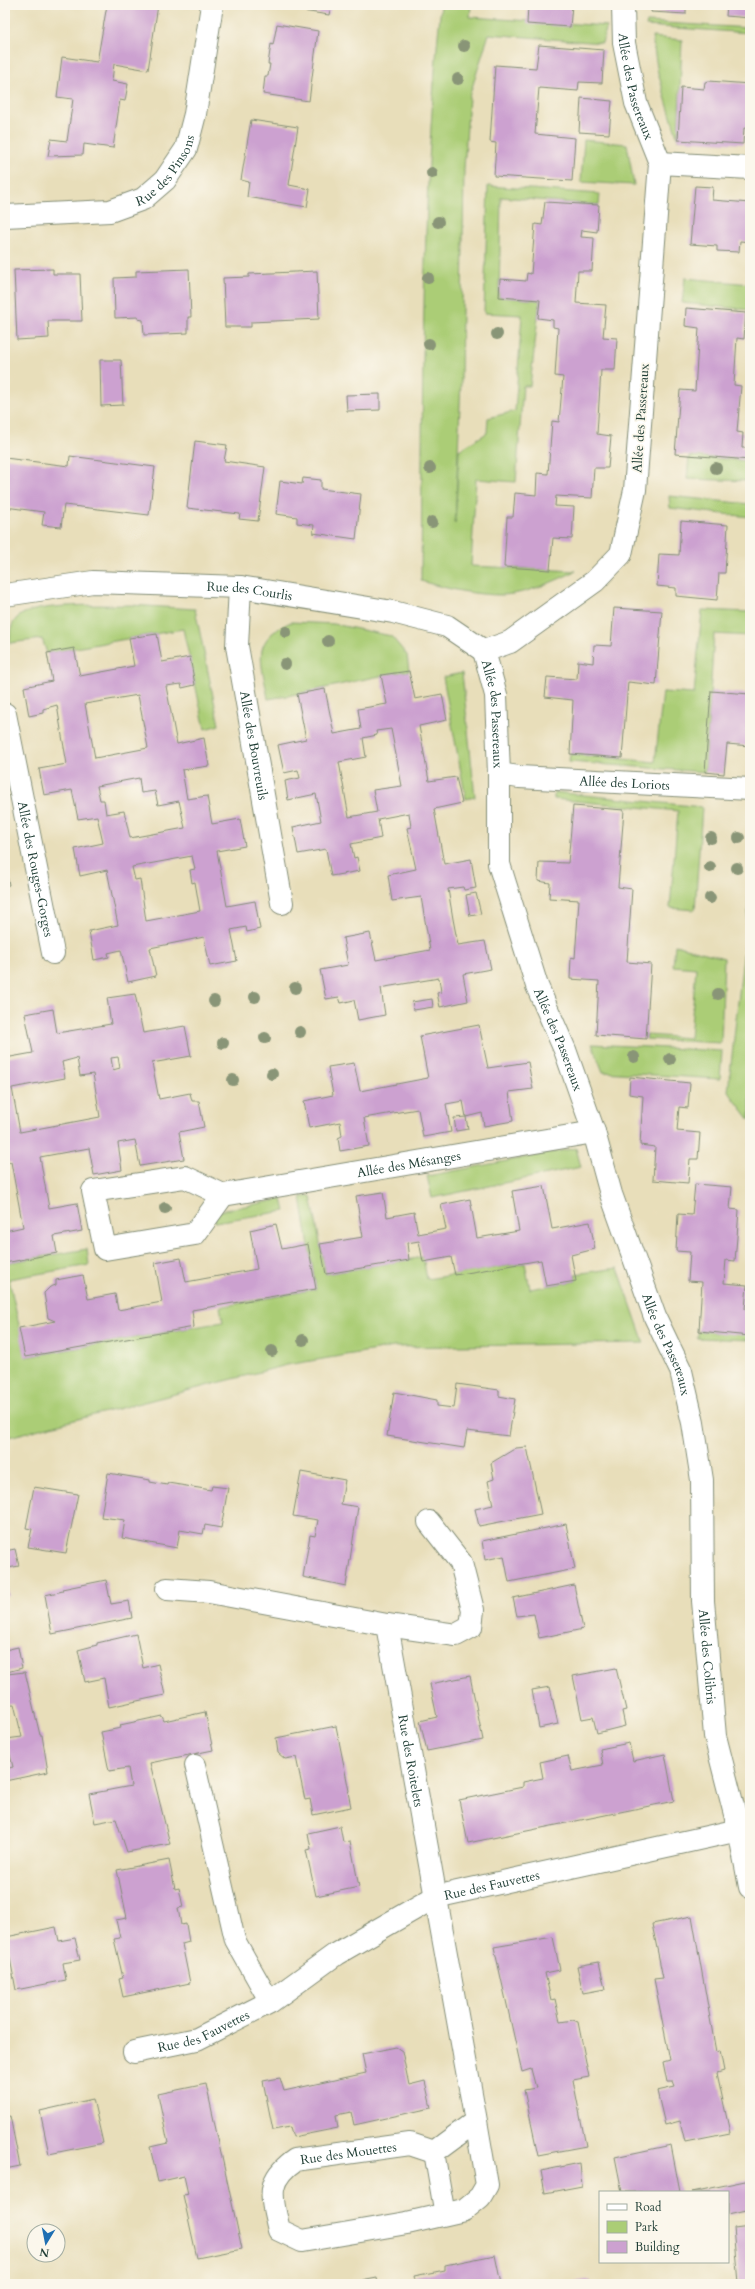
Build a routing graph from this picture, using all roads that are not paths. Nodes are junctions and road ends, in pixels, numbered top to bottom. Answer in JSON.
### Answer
{"nodes":[{"id":1,"x":212,"y":5,"type":"edge"},
{"id":2,"x":623,"y":5,"type":"edge"},
{"id":3,"x":660,"y":163,"type":"junction"},
{"id":4,"x":750,"y":168,"type":"edge"},
{"id":5,"x":5,"y":216,"type":"edge"},
{"id":6,"x":240,"y":587,"type":"junction"},
{"id":7,"x":5,"y":596,"type":"edge"},
{"id":8,"x":484,"y":651,"type":"junction"},
{"id":9,"x":5,"y":714,"type":"edge"},
{"id":10,"x":499,"y":774,"type":"junction"},
{"id":11,"x":750,"y":789,"type":"edge"},
{"id":12,"x":282,"y":903,"type":"dead end"},
{"id":13,"x":53,"y":954,"type":"dead end"},
{"id":14,"x":594,"y":1132,"type":"junction"},
{"id":15,"x":223,"y":1195,"type":"junction"},
{"id":16,"x":693,"y":1423,"type":"joint"},
{"id":17,"x":429,"y":1522,"type":"dead end"},
{"id":18,"x":167,"y":1589,"type":"dead end"},
{"id":19,"x":387,"y":1625,"type":"junction"},
{"id":20,"x":195,"y":1765,"type":"dead end"},
{"id":21,"x":739,"y":1830,"type":"junction"},
{"id":22,"x":750,"y":1887,"type":"edge"},
{"id":23,"x":435,"y":1897,"type":"junction"},
{"id":24,"x":270,"y":2002,"type":"junction"},
{"id":25,"x":134,"y":2052,"type":"dead end"},
{"id":26,"x":476,"y":2121,"type":"junction"},
{"id":27,"x":434,"y":2152,"type":"junction"},
{"id":28,"x":445,"y":2215,"type":"junction"}],
"edges":[{"from":1,"to":5,"type":"street","name":"Rue des Pinsons"},
{"from":2,"to":3,"type":"street","name":"Allée des Passereaux"},
{"from":3,"to":4,"type":"street"},
{"from":3,"to":8,"type":"street","name":"Allée des Passereaux"},
{"from":6,"to":7,"type":"street","name":"Rue des Courlis"},
{"from":6,"to":8,"type":"street","name":"Rue des Courlis"},
{"from":6,"to":12,"type":"street","name":"Allée des Bouvreuils"},
{"from":8,"to":10,"type":"street","name":"Allée des Passereaux"},
{"from":9,"to":13,"type":"street","name":"Allée des Rouges-Gorges"},
{"from":10,"to":11,"type":"street","name":"Allée des Loriots"},
{"from":10,"to":14,"type":"street","name":"Allée des Passereaux"},
{"from":14,"to":15,"type":"street","name":"Allée des Mésanges"},
{"from":14,"to":16,"type":"street","name":"Allée des Passereaux"},
{"from":15,"to":15,"type":"street"},
{"from":16,"to":21,"type":"street","name":"Allée des Colibris"},
{"from":17,"to":19,"type":"street"},
{"from":18,"to":19,"type":"street"},
{"from":19,"to":23,"type":"street","name":"Rue des Roitelets"},
{"from":20,"to":24,"type":"lane"},
{"from":21,"to":22,"type":"street","name":"Allée des Colibris"},
{"from":21,"to":23,"type":"street","name":"Rue des Fauvettes"},
{"from":23,"to":24,"type":"street","name":"Rue des Fauvettes"},
{"from":23,"to":26,"type":"street","name":"Rue des Mouettes"},
{"from":24,"to":25,"type":"street","name":"Rue des Fauvettes"},
{"from":26,"to":27,"type":"street"},
{"from":26,"to":28,"type":"street","name":"Rue des Mouettes"},
{"from":27,"to":28,"type":"lane"},
{"from":27,"to":28,"type":"street","name":"Rue des Mouettes"}]}
